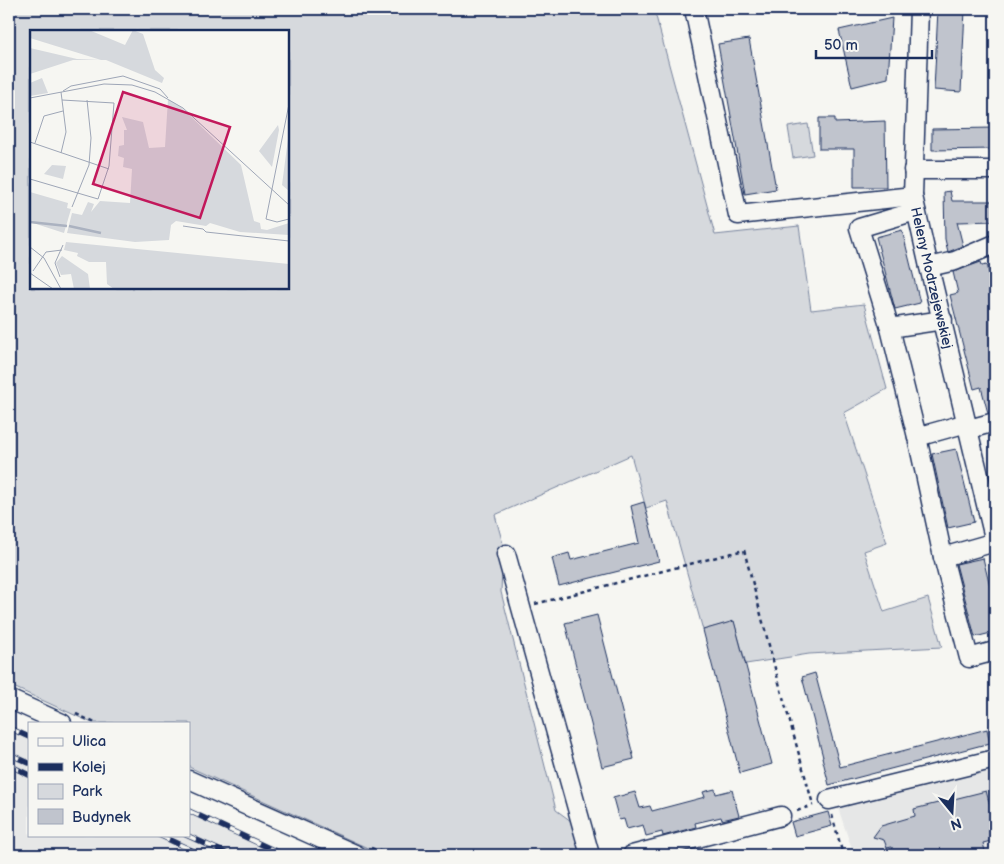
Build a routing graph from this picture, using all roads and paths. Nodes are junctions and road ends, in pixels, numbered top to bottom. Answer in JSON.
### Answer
{"nodes":[{"id":1,"x":694,"y":9,"type":"edge"},
{"id":2,"x":919,"y":9,"type":"edge"},
{"id":3,"x":913,"y":170,"type":"junction"},
{"id":4,"x":995,"y":170,"type":"edge"},
{"id":5,"x":915,"y":204,"type":"junction"},
{"id":6,"x":995,"y":244,"type":"edge"},
{"id":7,"x":929,"y":267,"type":"junction"},
{"id":8,"x":943,"y":320,"type":"junction"},
{"id":9,"x":890,"y":328,"type":"junction"},
{"id":10,"x":995,"y":422,"type":"edge"},
{"id":11,"x":968,"y":426,"type":"junction"},
{"id":12,"x":917,"y":436,"type":"junction"},
{"id":13,"x":995,"y":542,"type":"edge"},
{"id":14,"x":506,"y":554,"type":"dead end"},
{"id":15,"x":943,"y":557,"type":"junction"},
{"id":16,"x":522,"y":608,"type":"junction"},
{"id":17,"x":995,"y":651,"type":"edge"},
{"id":18,"x":9,"y":699,"type":"edge"},
{"id":19,"x":60,"y":722,"type":"edge"},
{"id":20,"x":995,"y":758,"type":"edge"},
{"id":21,"x":190,"y":780,"type":"edge"},
{"id":22,"x":828,"y":800,"type":"junction"},
{"id":23,"x":781,"y":816,"type":"dead end"},
{"id":24,"x":357,"y":855,"type":"edge"},
{"id":25,"x":590,"y":855,"type":"edge"},
{"id":26,"x":632,"y":855,"type":"edge"},
{"id":27,"x":843,"y":855,"type":"edge"}],
"edges":[{"from":1,"to":5,"type":"street"},
{"from":2,"to":3,"type":"street","name":"Heleny Modrzejewskiej"},
{"from":3,"to":4,"type":"street"},
{"from":3,"to":5,"type":"street","name":"Heleny Modrzejewskiej"},
{"from":5,"to":7,"type":"street","name":"Heleny Modrzejewskiej"},
{"from":5,"to":9,"type":"street"},
{"from":6,"to":7,"type":"street"},
{"from":7,"to":8,"type":"street","name":"Heleny Modrzejewskiej"},
{"from":8,"to":9,"type":"street"},
{"from":8,"to":11,"type":"street","name":"Heleny Modrzejewskiej"},
{"from":9,"to":12,"type":"street"},
{"from":10,"to":11,"type":"street"},
{"from":11,"to":12,"type":"street"},
{"from":11,"to":13,"type":"street","name":"Heleny Modrzejewskiej"},
{"from":12,"to":15,"type":"street"},
{"from":13,"to":15,"type":"street"},
{"from":14,"to":16,"type":"street"},
{"from":15,"to":17,"type":"street"},
{"from":16,"to":22,"type":"path"},
{"from":16,"to":25,"type":"street"},
{"from":18,"to":19,"type":"street"},
{"from":20,"to":22,"type":"street"},
{"from":21,"to":24,"type":"street"},
{"from":22,"to":27,"type":"path"},
{"from":23,"to":26,"type":"street"}]}
